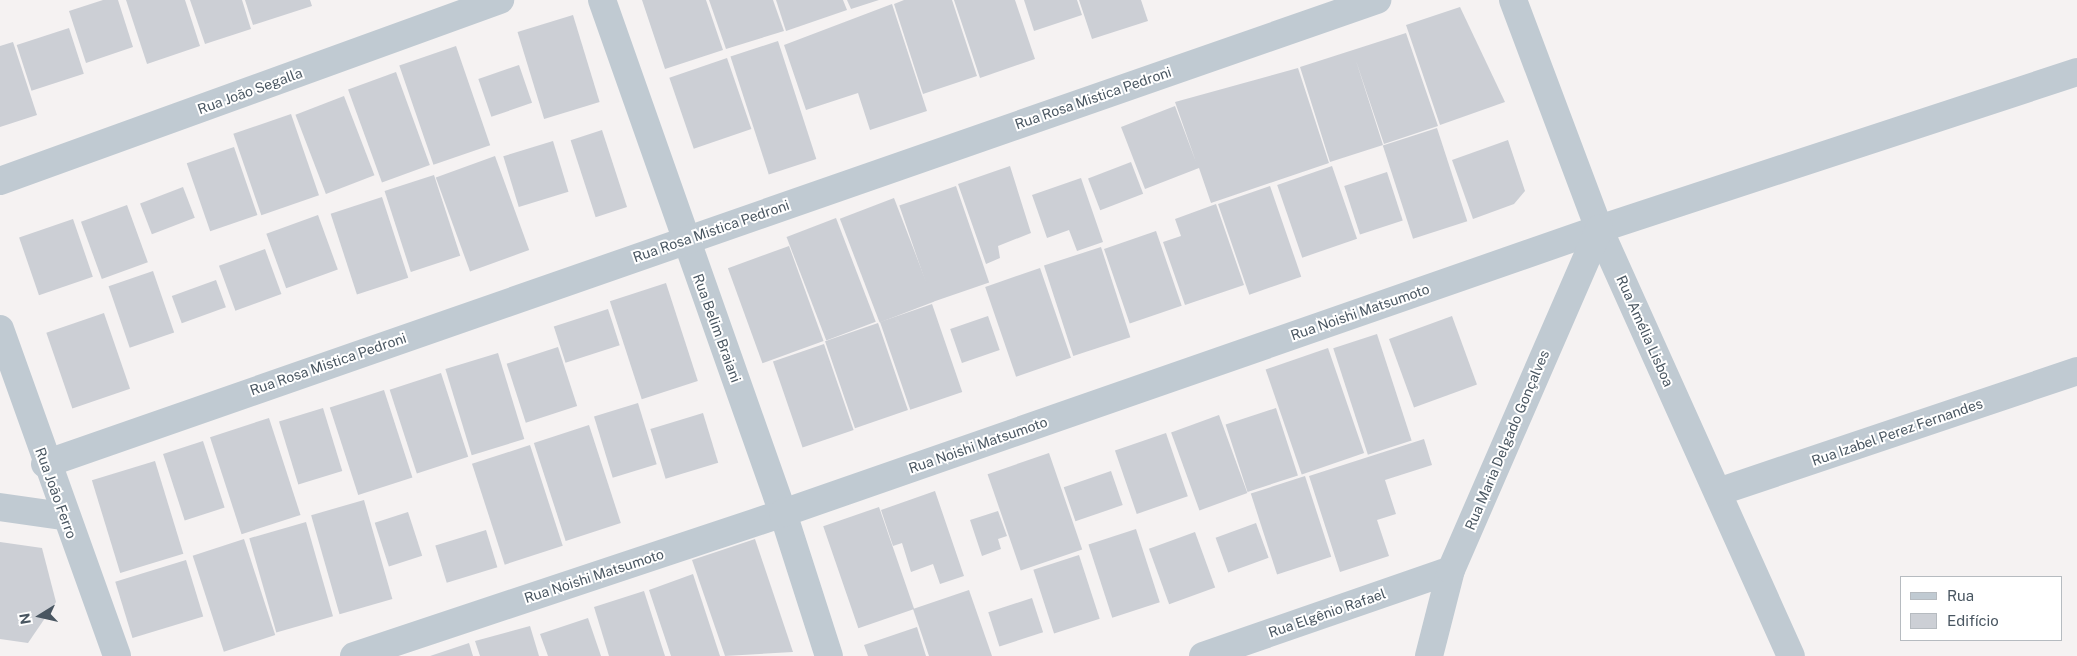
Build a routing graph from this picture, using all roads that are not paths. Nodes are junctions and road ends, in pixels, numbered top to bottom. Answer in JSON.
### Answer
{"nodes":[{"id":1,"x":500,"y":0,"type":"edge"},
{"id":2,"x":602,"y":0,"type":"edge"},
{"id":3,"x":1377,"y":0,"type":"edge"},
{"id":4,"x":1513,"y":0,"type":"edge"},
{"id":5,"x":2077,"y":72,"type":"edge"},
{"id":6,"x":0,"y":182,"type":"edge"},
{"id":7,"x":1599,"y":229,"type":"junction"},
{"id":8,"x":685,"y":239,"type":"junction"},
{"id":9,"x":0,"y":329,"type":"edge"},
{"id":10,"x":2077,"y":371,"type":"edge"},
{"id":11,"x":45,"y":464,"type":"junction"},
{"id":12,"x":1718,"y":492,"type":"junction"},
{"id":13,"x":0,"y":507,"type":"edge"},
{"id":14,"x":783,"y":513,"type":"junction"},
{"id":15,"x":64,"y":516,"type":"junction"},
{"id":16,"x":1451,"y":570,"type":"junction"},
{"id":17,"x":117,"y":656,"type":"edge"},
{"id":18,"x":354,"y":656,"type":"edge"},
{"id":19,"x":829,"y":656,"type":"edge"},
{"id":20,"x":1203,"y":656,"type":"edge"},
{"id":21,"x":1429,"y":656,"type":"edge"},
{"id":22,"x":1791,"y":656,"type":"edge"}],
"edges":[{"from":1,"to":6,"type":"street","name":"Rua João Segalla"},
{"from":2,"to":8,"type":"street","name":"Rua Belim Braiani"},
{"from":3,"to":8,"type":"street","name":"Rua Rosa Mistica Pedroni"},
{"from":4,"to":7,"type":"street","name":"Rua Amélia Lisboa"},
{"from":5,"to":7,"type":"street","name":"Rua Noishi Matsumoto"},
{"from":7,"to":12,"type":"street","name":"Rua Amélia Lisboa"},
{"from":7,"to":14,"type":"street","name":"Rua Noishi Matsumoto"},
{"from":7,"to":16,"type":"street","name":"Rua Maria Delgado Gonçalves"},
{"from":8,"to":11,"type":"street","name":"Rua Rosa Mistica Pedroni"},
{"from":8,"to":14,"type":"street","name":"Rua Belim Braiani"},
{"from":9,"to":11,"type":"street","name":"Rua João Ferro"},
{"from":10,"to":12,"type":"street","name":"Rua Izabel Perez Fernandes"},
{"from":11,"to":15,"type":"street","name":"Rua João Ferro"},
{"from":12,"to":22,"type":"street","name":"Rua Amélia Lisboa"},
{"from":13,"to":15,"type":"street"},
{"from":14,"to":18,"type":"street","name":"Rua Noishi Matsumoto"},
{"from":14,"to":19,"type":"street","name":"Rua Belim Braiani"},
{"from":15,"to":17,"type":"street","name":"Rua João Ferro"},
{"from":16,"to":20,"type":"street","name":"Rua Elgênio Rafael"},
{"from":16,"to":21,"type":"street","name":"Rua Maria Delgado Gonçalves"}]}
